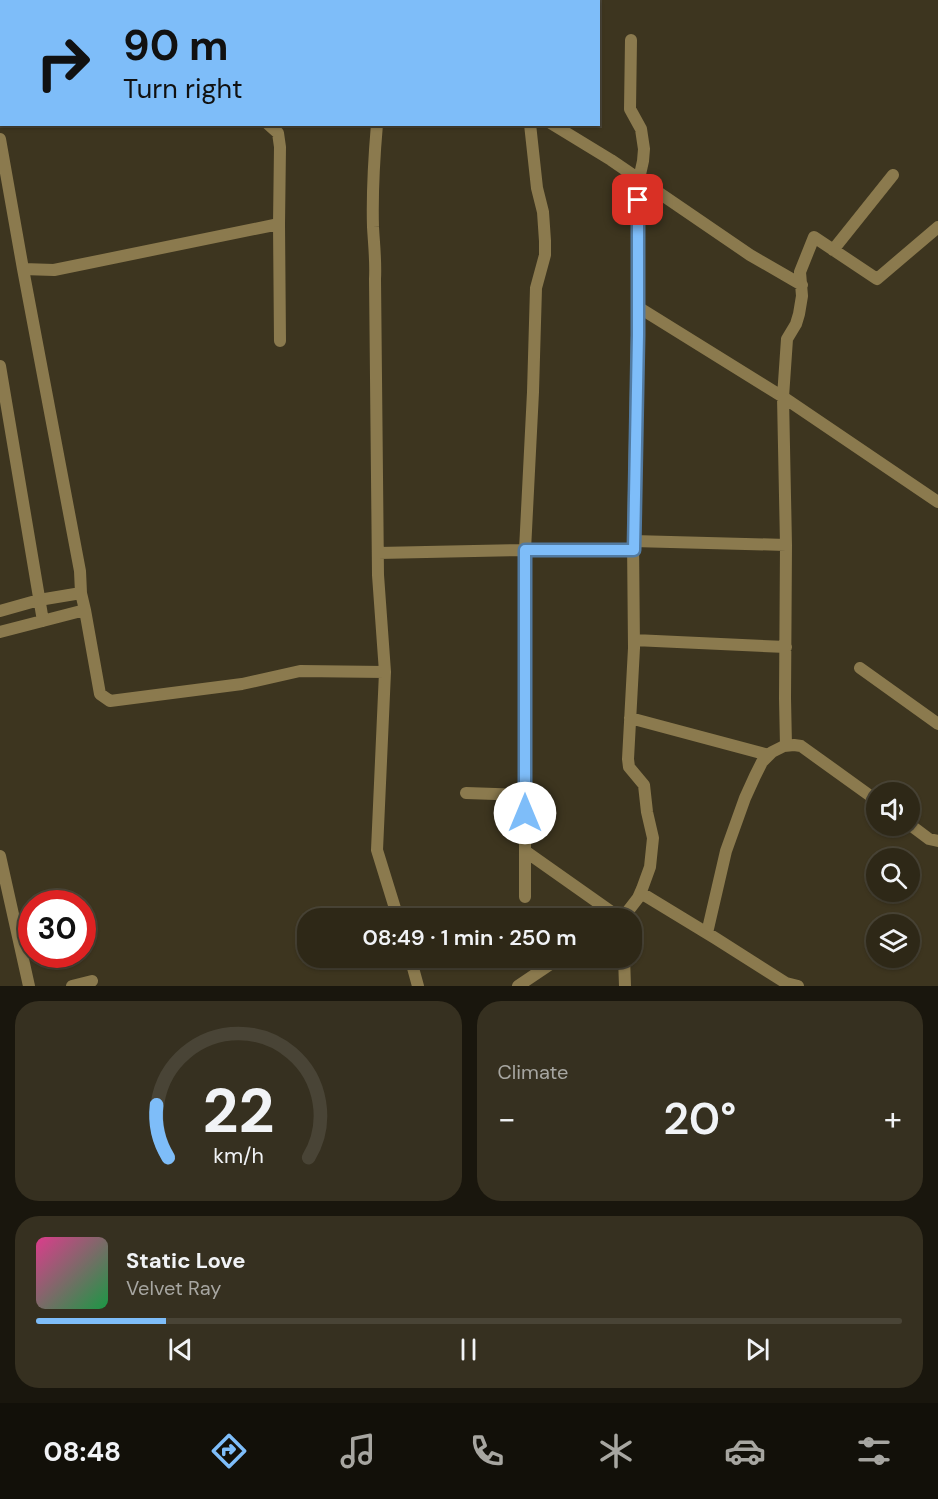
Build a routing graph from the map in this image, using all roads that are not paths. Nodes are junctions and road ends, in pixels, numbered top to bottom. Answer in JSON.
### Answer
{"nodes":[{"id":1,"x":631,"y":40,"type":"dead end"},
{"id":2,"x":270,"y":126,"type":"edge"},
{"id":3,"x":377,"y":126,"type":"edge"},
{"id":4,"x":530,"y":126,"type":"edge"},
{"id":5,"x":555,"y":126,"type":"edge"},
{"id":6,"x":0,"y":139,"type":"edge"},
{"id":7,"x":893,"y":175,"type":"dead end"},
{"id":8,"x":639,"y":179,"type":"junction"},
{"id":9,"x":279,"y":224,"type":"junction"},
{"id":10,"x":938,"y":227,"type":"edge"},
{"id":11,"x":833,"y":250,"type":"junction"},
{"id":12,"x":23,"y":269,"type":"junction"},
{"id":13,"x":802,"y":285,"type":"junction"},
{"id":14,"x":638,"y":307,"type":"junction"},
{"id":15,"x":280,"y":341,"type":"dead end"},
{"id":16,"x":0,"y":366,"type":"edge"},
{"id":17,"x":783,"y":397,"type":"junction"},
{"id":18,"x":938,"y":502,"type":"edge"},
{"id":19,"x":786,"y":544,"type":"junction"},
{"id":20,"x":633,"y":546,"type":"junction"},
{"id":21,"x":525,"y":550,"type":"junction"},
{"id":22,"x":378,"y":554,"type":"junction"},
{"id":23,"x":81,"y":593,"type":"junction"},
{"id":24,"x":39,"y":600,"type":"junction"},
{"id":25,"x":0,"y":610,"type":"edge"},
{"id":26,"x":85,"y":610,"type":"junction"},
{"id":27,"x":44,"y":621,"type":"junction"},
{"id":28,"x":0,"y":632,"type":"edge"},
{"id":29,"x":634,"y":640,"type":"junction"},
{"id":30,"x":786,"y":647,"type":"junction"},
{"id":31,"x":860,"y":668,"type":"dead end"},
{"id":32,"x":385,"y":672,"type":"junction"},
{"id":33,"x":630,"y":718,"type":"junction"},
{"id":34,"x":938,"y":724,"type":"edge"},
{"id":35,"x":786,"y":746,"type":"junction"},
{"id":36,"x":769,"y":755,"type":"junction"},
{"id":37,"x":466,"y":793,"type":"dead end"},
{"id":38,"x":866,"y":793,"type":"edge"},
{"id":39,"x":525,"y":795,"type":"junction"},
{"id":40,"x":920,"y":833,"type":"edge"},
{"id":41,"x":938,"y":841,"type":"edge"},
{"id":42,"x":525,"y":851,"type":"junction"},
{"id":43,"x":0,"y":856,"type":"edge"},
{"id":44,"x":640,"y":893,"type":"junction"},
{"id":45,"x":525,"y":897,"type":"dead end"},
{"id":46,"x":395,"y":908,"type":"edge"},
{"id":47,"x":607,"y":908,"type":"edge"},
{"id":48,"x":630,"y":908,"type":"edge"},
{"id":49,"x":707,"y":933,"type":"junction"},
{"id":50,"x":413,"y":968,"type":"edge"},
{"id":51,"x":545,"y":968,"type":"edge"},
{"id":52,"x":625,"y":968,"type":"edge"},
{"id":53,"x":92,"y":981,"type":"dead end"},
{"id":54,"x":29,"y":986,"type":"edge"},
{"id":55,"x":72,"y":986,"type":"edge"},
{"id":56,"x":418,"y":986,"type":"edge"},
{"id":57,"x":518,"y":986,"type":"edge"},
{"id":58,"x":626,"y":986,"type":"edge"},
{"id":59,"x":798,"y":986,"type":"edge"}],
"edges":[{"from":1,"to":8,"type":"street"},
{"from":2,"to":9,"type":"street"},
{"from":3,"to":22,"type":"street"},
{"from":4,"to":21,"type":"street"},
{"from":5,"to":8,"type":"street"},
{"from":6,"to":12,"type":"street"},
{"from":7,"to":11,"type":"street"},
{"from":8,"to":13,"type":"street"},
{"from":8,"to":14,"type":"street"},
{"from":9,"to":12,"type":"street"},
{"from":9,"to":15,"type":"street"},
{"from":10,"to":11,"type":"street"},
{"from":11,"to":13,"type":"street"},
{"from":12,"to":23,"type":"street"},
{"from":13,"to":17,"type":"street"},
{"from":14,"to":17,"type":"street"},
{"from":14,"to":20,"type":"street"},
{"from":16,"to":24,"type":"street"},
{"from":17,"to":18,"type":"street"},
{"from":17,"to":19,"type":"street"},
{"from":19,"to":20,"type":"street"},
{"from":19,"to":30,"type":"street"},
{"from":20,"to":21,"type":"street"},
{"from":20,"to":29,"type":"street"},
{"from":21,"to":22,"type":"street"},
{"from":21,"to":39,"type":"street"},
{"from":22,"to":32,"type":"street"},
{"from":23,"to":24,"type":"street"},
{"from":23,"to":26,"type":"street"},
{"from":24,"to":25,"type":"street"},
{"from":24,"to":27,"type":"street"},
{"from":26,"to":27,"type":"street"},
{"from":26,"to":32,"type":"street"},
{"from":27,"to":28,"type":"street"},
{"from":29,"to":30,"type":"street"},
{"from":29,"to":33,"type":"street"},
{"from":30,"to":35,"type":"street"},
{"from":31,"to":34,"type":"street"},
{"from":32,"to":46,"type":"street"},
{"from":33,"to":36,"type":"street"},
{"from":33,"to":44,"type":"street"},
{"from":35,"to":36,"type":"street"},
{"from":35,"to":38,"type":"street"},
{"from":36,"to":49,"type":"street"},
{"from":37,"to":39,"type":"street"},
{"from":39,"to":42,"type":"street"},
{"from":40,"to":41,"type":"street"},
{"from":42,"to":45,"type":"street"},
{"from":42,"to":47,"type":"street"},
{"from":43,"to":54,"type":"street"},
{"from":44,"to":48,"type":"street"},
{"from":44,"to":49,"type":"street"},
{"from":49,"to":59,"type":"street"},
{"from":50,"to":56,"type":"street"},
{"from":51,"to":57,"type":"street"},
{"from":52,"to":58,"type":"street"},
{"from":53,"to":55,"type":"street"}]}
